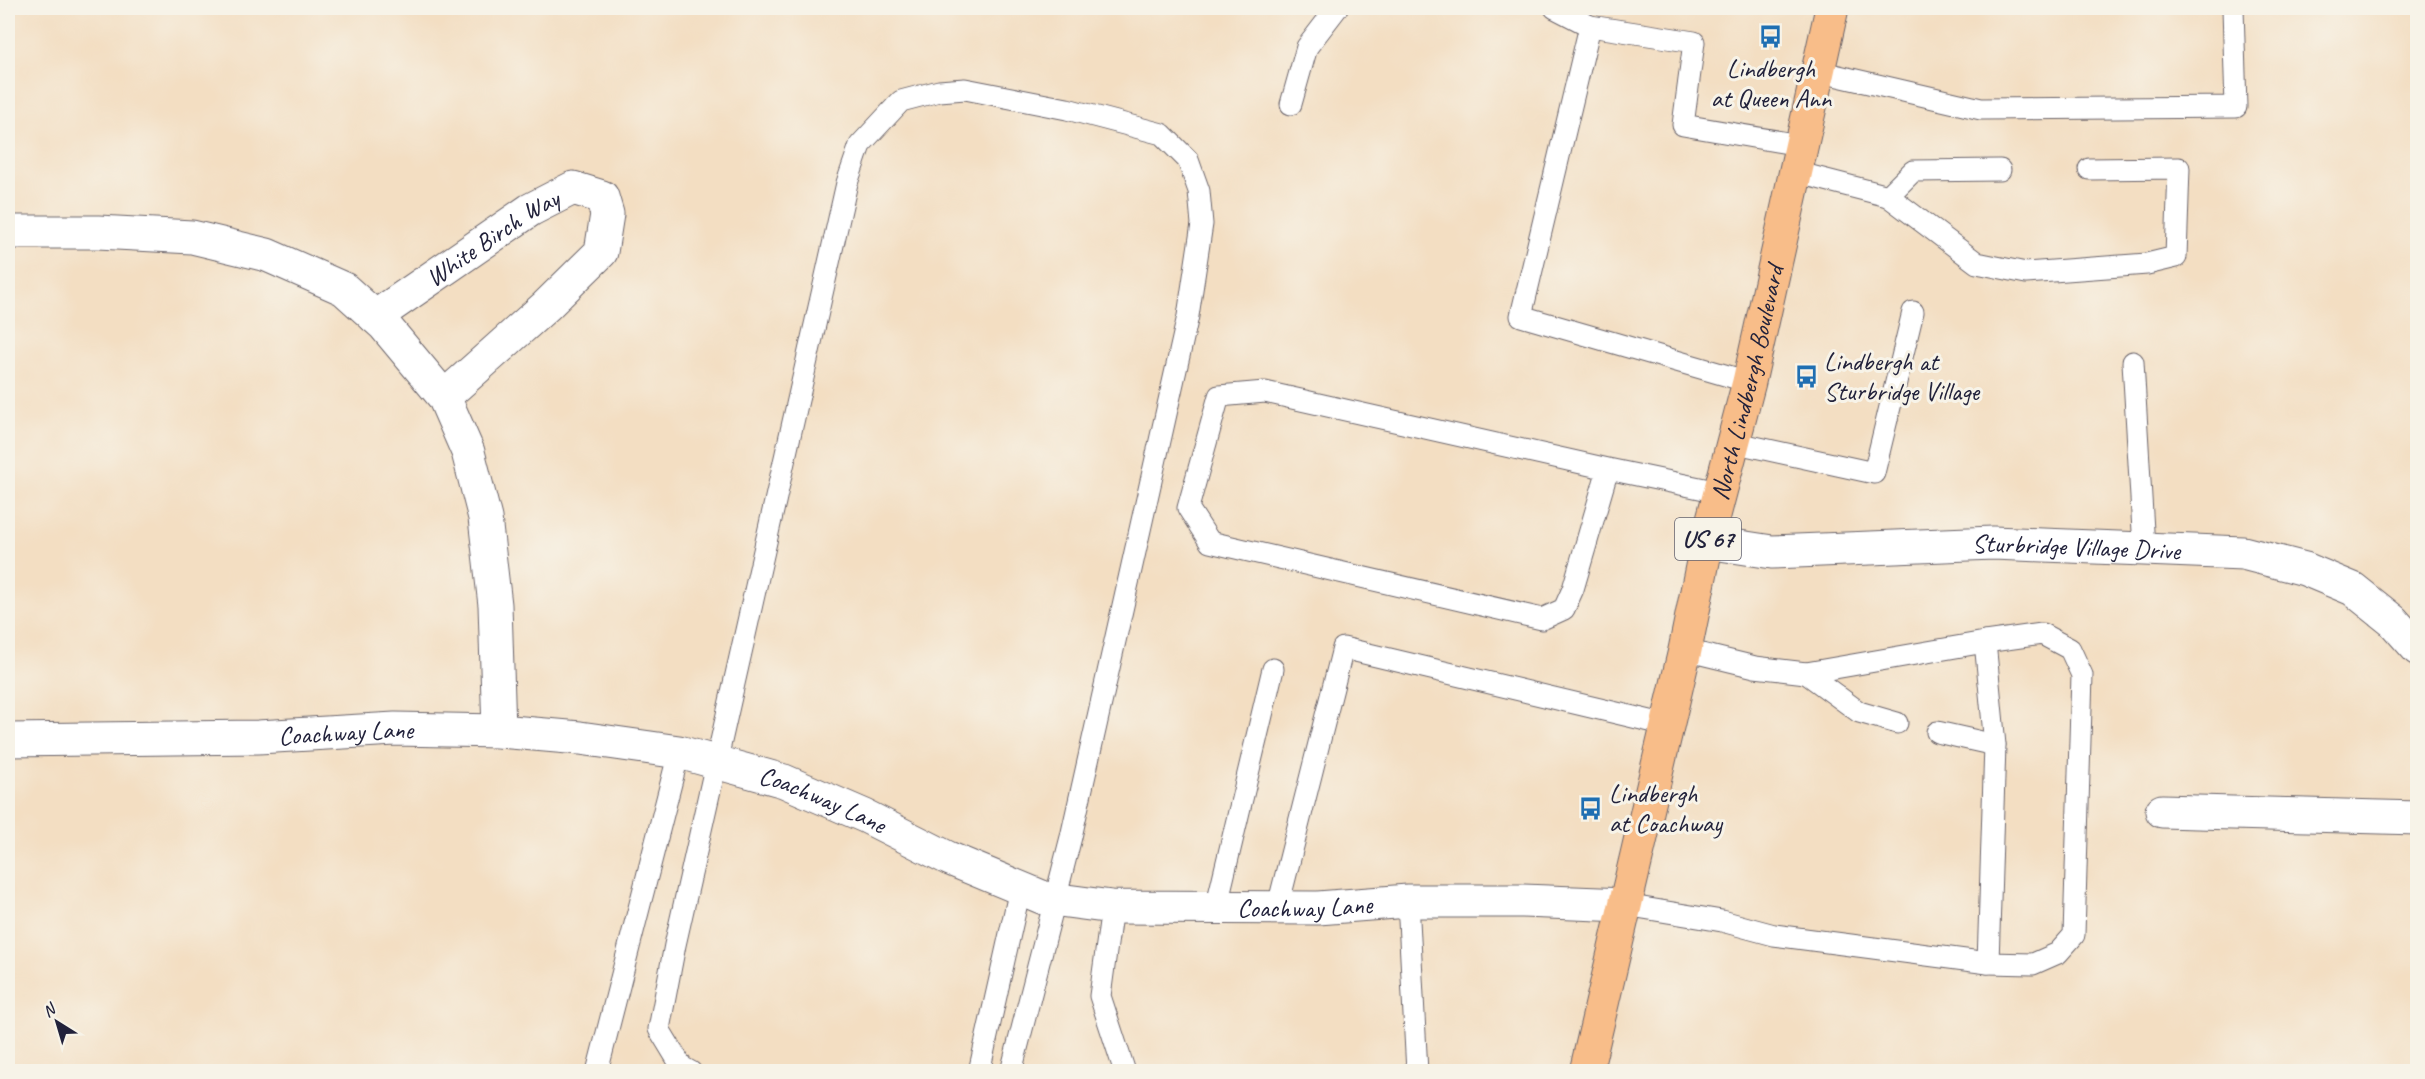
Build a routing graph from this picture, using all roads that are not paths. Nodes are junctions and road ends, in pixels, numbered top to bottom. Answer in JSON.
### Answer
{"nodes":[{"id":1,"x":1337,"y":8,"type":"edge"},
{"id":2,"x":1555,"y":8,"type":"edge"},
{"id":3,"x":1832,"y":8,"type":"edge"},
{"id":4,"x":2233,"y":8,"type":"edge"},
{"id":5,"x":1590,"y":26,"type":"junction"},
{"id":6,"x":1817,"y":71,"type":"junction"},
{"id":7,"x":1291,"y":104,"type":"dead end"},
{"id":8,"x":1797,"y":158,"type":"junction"},
{"id":9,"x":2089,"y":169,"type":"dead end"},
{"id":10,"x":2000,"y":170,"type":"dead end"},
{"id":11,"x":1888,"y":196,"type":"junction"},
{"id":12,"x":8,"y":232,"type":"edge"},
{"id":13,"x":1913,"y":312,"type":"dead end"},
{"id":14,"x":375,"y":316,"type":"junction"},
{"id":15,"x":2133,"y":362,"type":"dead end"},
{"id":16,"x":1749,"y":382,"type":"junction"},
{"id":17,"x":444,"y":397,"type":"junction"},
{"id":18,"x":1732,"y":442,"type":"junction"},
{"id":19,"x":1608,"y":469,"type":"junction"},
{"id":20,"x":1719,"y":492,"type":"junction"},
{"id":21,"x":1707,"y":542,"type":"junction"},
{"id":22,"x":2144,"y":548,"type":"junction"},
{"id":23,"x":1984,"y":642,"type":"junction"},
{"id":24,"x":2418,"y":649,"type":"edge"},
{"id":25,"x":1685,"y":650,"type":"junction"},
{"id":26,"x":1273,"y":669,"type":"dead end"},
{"id":27,"x":1806,"y":673,"type":"junction"},
{"id":28,"x":1897,"y":723,"type":"dead end"},
{"id":29,"x":1667,"y":725,"type":"junction"},
{"id":30,"x":499,"y":731,"type":"junction"},
{"id":31,"x":1937,"y":732,"type":"dead end"},
{"id":32,"x":8,"y":740,"type":"edge"},
{"id":33,"x":1995,"y":745,"type":"junction"},
{"id":34,"x":680,"y":752,"type":"junction"},
{"id":35,"x":716,"y":762,"type":"junction"},
{"id":36,"x":2162,"y":811,"type":"dead end"},
{"id":37,"x":2418,"y":818,"type":"edge"},
{"id":38,"x":1020,"y":889,"type":"junction"},
{"id":39,"x":1055,"y":900,"type":"junction"},
{"id":40,"x":1408,"y":901,"type":"junction"},
{"id":41,"x":1625,"y":905,"type":"junction"},
{"id":42,"x":1278,"y":906,"type":"junction"},
{"id":43,"x":1112,"y":907,"type":"junction"},
{"id":44,"x":1216,"y":908,"type":"junction"},
{"id":45,"x":1988,"y":963,"type":"junction"},
{"id":46,"x":597,"y":1071,"type":"edge"},
{"id":47,"x":691,"y":1071,"type":"edge"},
{"id":48,"x":979,"y":1071,"type":"edge"},
{"id":49,"x":1011,"y":1071,"type":"edge"},
{"id":50,"x":1125,"y":1071,"type":"edge"},
{"id":51,"x":1417,"y":1071,"type":"edge"},
{"id":52,"x":1586,"y":1071,"type":"edge"}],
"edges":[{"from":1,"to":7,"type":"lane"},
{"from":2,"to":5,"type":"lane"},
{"from":3,"to":6,"type":"main road","name":"North Lindbergh Boulevard","number":"US 67"},
{"from":4,"to":6,"type":"lane"},
{"from":5,"to":8,"type":"lane"},
{"from":5,"to":16,"type":"lane"},
{"from":6,"to":8,"type":"main road","name":"North Lindbergh Boulevard","number":"US 67"},
{"from":8,"to":11,"type":"lane"},
{"from":8,"to":16,"type":"main road","name":"North Lindbergh Boulevard","number":"US 67"},
{"from":9,"to":11,"type":"lane"},
{"from":10,"to":11,"type":"lane"},
{"from":12,"to":14,"type":"street"},
{"from":13,"to":18,"type":"lane"},
{"from":14,"to":17,"type":"street"},
{"from":14,"to":17,"type":"street","name":"White Birch Way"},
{"from":15,"to":22,"type":"lane"},
{"from":16,"to":18,"type":"main road","name":"North Lindbergh Boulevard","number":"US 67"},
{"from":17,"to":30,"type":"street"},
{"from":18,"to":20,"type":"main road","name":"North Lindbergh Boulevard","number":"US 67"},
{"from":19,"to":19,"type":"lane"},
{"from":19,"to":20,"type":"lane"},
{"from":20,"to":21,"type":"main road","name":"North Lindbergh Boulevard","number":"US 67"},
{"from":21,"to":22,"type":"street","name":"Sturbridge Village Drive"},
{"from":21,"to":25,"type":"main road","name":"North Lindbergh Boulevard","number":"US 67"},
{"from":22,"to":24,"type":"street","name":"Sturbridge Village Drive"},
{"from":23,"to":27,"type":"lane"},
{"from":23,"to":33,"type":"lane"},
{"from":23,"to":45,"type":"lane"},
{"from":25,"to":27,"type":"lane"},
{"from":25,"to":29,"type":"main road","name":"North Lindbergh Boulevard","number":"US 67"},
{"from":26,"to":44,"type":"lane"},
{"from":27,"to":28,"type":"lane"},
{"from":29,"to":41,"type":"main road","name":"North Lindbergh Boulevard","number":"US 67"},
{"from":29,"to":42,"type":"lane"},
{"from":30,"to":32,"type":"street","name":"Coachway Lane"},
{"from":30,"to":34,"type":"street","name":"Coachway Lane"},
{"from":31,"to":33,"type":"lane"},
{"from":33,"to":45,"type":"lane"},
{"from":34,"to":35,"type":"street","name":"Coachway Lane"},
{"from":34,"to":46,"type":"lane"},
{"from":35,"to":38,"type":"street","name":"Coachway Lane"},
{"from":35,"to":39,"type":"lane"},
{"from":35,"to":47,"type":"lane"},
{"from":36,"to":37,"type":"street"},
{"from":38,"to":39,"type":"street","name":"Coachway Lane"},
{"from":38,"to":48,"type":"lane"},
{"from":39,"to":43,"type":"street","name":"Coachway Lane"},
{"from":39,"to":49,"type":"lane"},
{"from":40,"to":41,"type":"street","name":"Coachway Lane"},
{"from":40,"to":42,"type":"street","name":"Coachway Lane"},
{"from":40,"to":51,"type":"lane"},
{"from":41,"to":45,"type":"lane"},
{"from":41,"to":52,"type":"main road","name":"North Lindbergh Boulevard","number":"US 67"},
{"from":42,"to":44,"type":"street","name":"Coachway Lane"},
{"from":43,"to":44,"type":"street","name":"Coachway Lane"},
{"from":43,"to":50,"type":"lane"}]}
